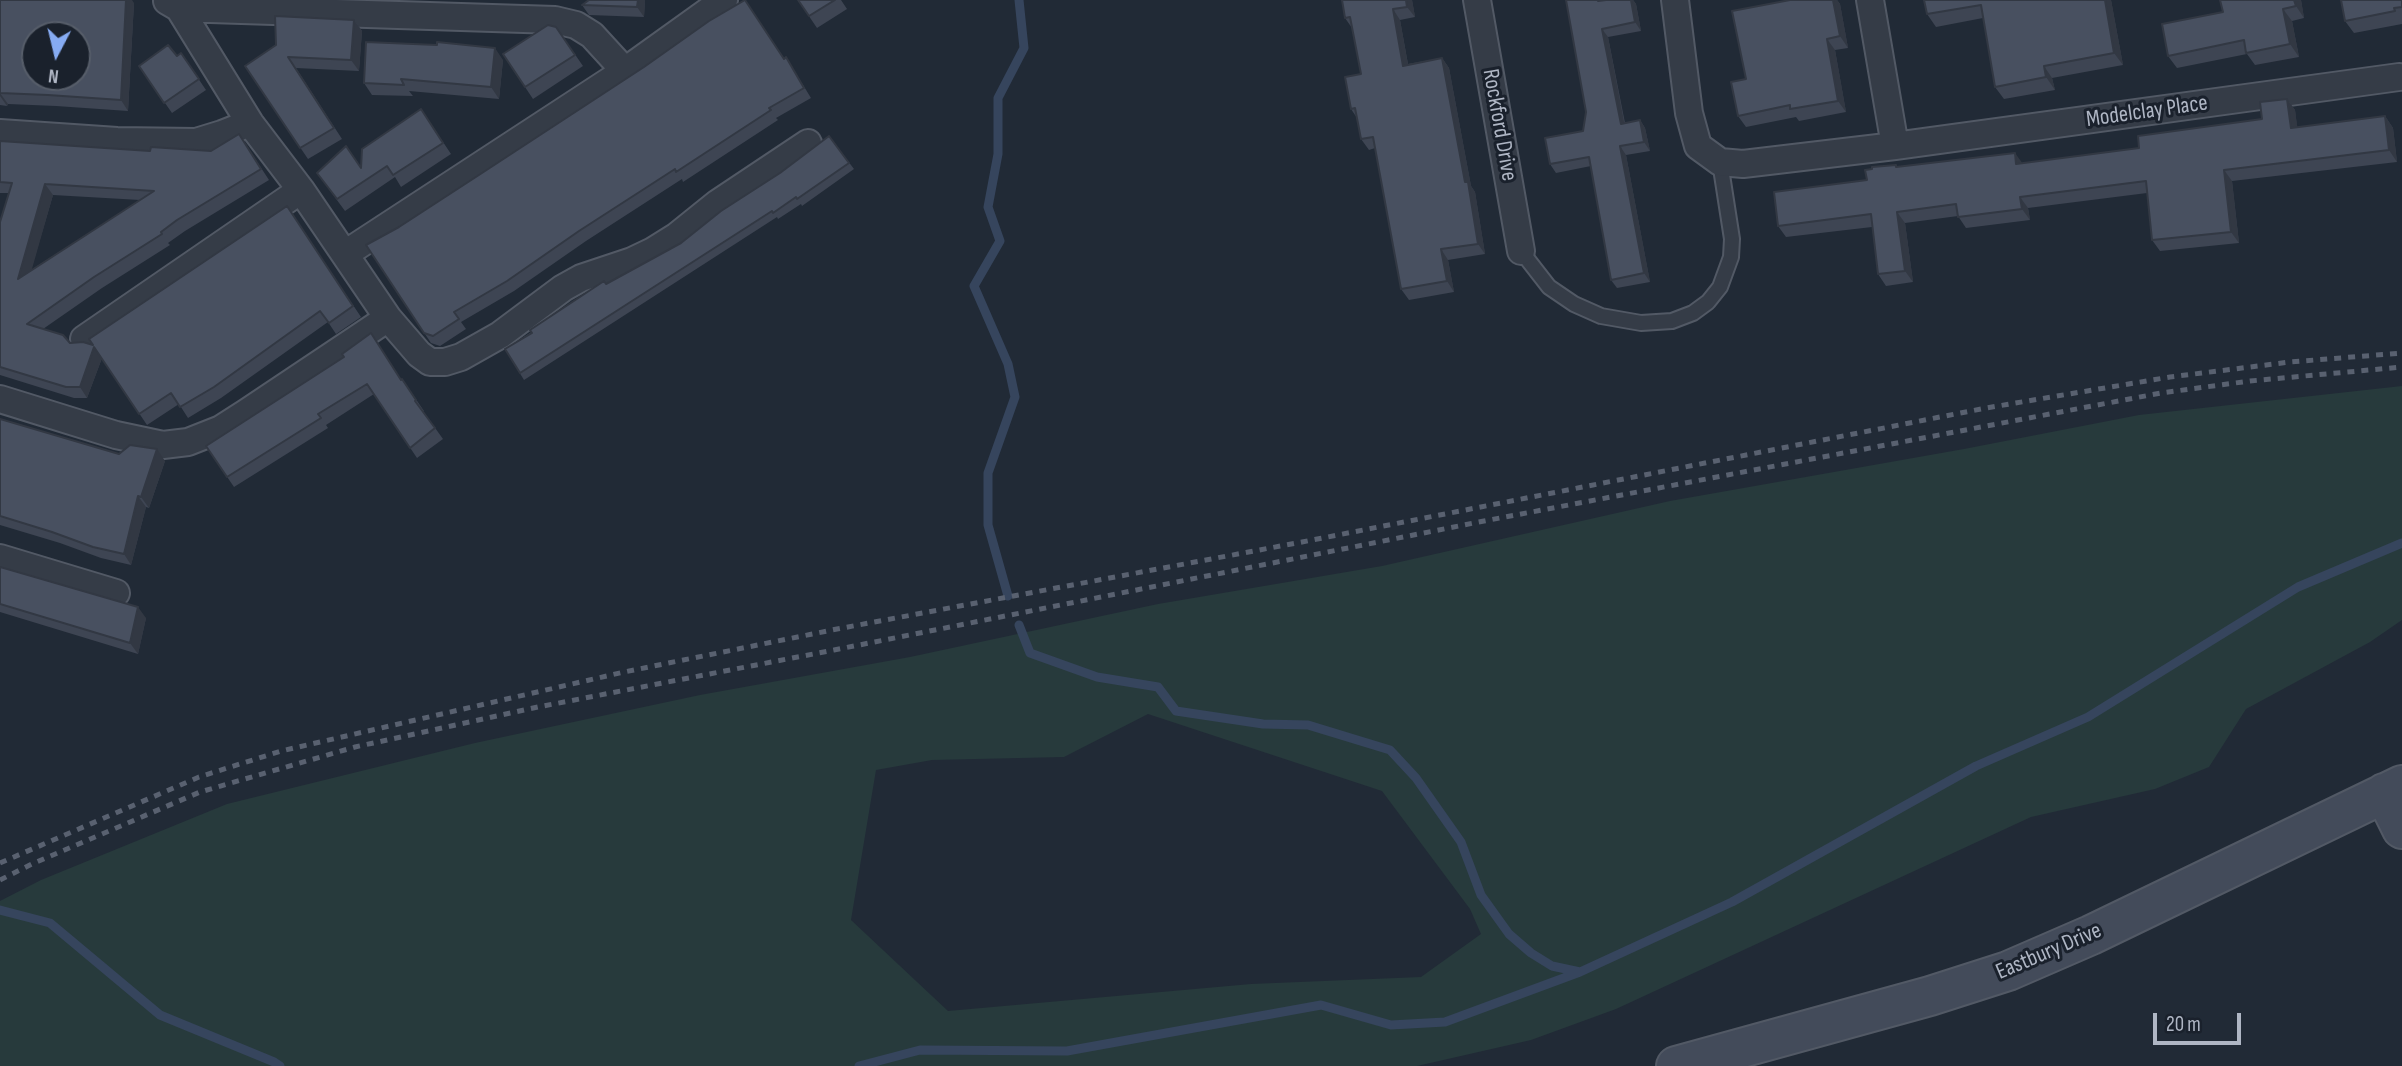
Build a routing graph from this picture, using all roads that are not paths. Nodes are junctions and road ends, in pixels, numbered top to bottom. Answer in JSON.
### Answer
{"nodes":[{"id":1,"x":724,"y":0,"type":"edge"},
{"id":2,"x":1477,"y":0,"type":"edge"},
{"id":3,"x":1675,"y":0,"type":"edge"},
{"id":4,"x":1870,"y":0,"type":"edge"},
{"id":5,"x":172,"y":4,"type":"edge"},
{"id":6,"x":625,"y":71,"type":"junction"},
{"id":7,"x":2399,"y":77,"type":"dead end"},
{"id":8,"x":250,"y":123,"type":"junction"},
{"id":9,"x":0,"y":133,"type":"edge"},
{"id":10,"x":808,"y":143,"type":"dead end"},
{"id":11,"x":1895,"y":146,"type":"junction"},
{"id":12,"x":1720,"y":162,"type":"junction"},
{"id":13,"x":301,"y":190,"type":"junction"},
{"id":14,"x":1521,"y":251,"type":"joint"},
{"id":15,"x":345,"y":254,"type":"junction"},
{"id":16,"x":388,"y":318,"type":"junction"},
{"id":17,"x":84,"y":339,"type":"edge"},
{"id":18,"x":0,"y":399,"type":"edge"},
{"id":19,"x":0,"y":558,"type":"edge"},
{"id":20,"x":116,"y":593,"type":"dead end"},
{"id":21,"x":2393,"y":789,"type":"edge"},
{"id":22,"x":2402,"y":829,"type":"edge"},
{"id":23,"x":1676,"y":1066,"type":"edge"}],
"edges":[{"from":1,"to":6,"type":"street"},
{"from":2,"to":14,"type":"street","name":"Rockford Drive"},
{"from":3,"to":12,"type":"street"},
{"from":4,"to":11,"type":"street"},
{"from":5,"to":6,"type":"street"},
{"from":5,"to":8,"type":"street"},
{"from":6,"to":15,"type":"street"},
{"from":7,"to":11,"type":"street","name":"Modelclay Place"},
{"from":8,"to":9,"type":"street"},
{"from":8,"to":13,"type":"street"},
{"from":10,"to":16,"type":"street"},
{"from":11,"to":12,"type":"street","name":"Modelclay Place"},
{"from":12,"to":14,"type":"lane"},
{"from":13,"to":15,"type":"street"},
{"from":13,"to":17,"type":"street"},
{"from":15,"to":16,"type":"street"},
{"from":16,"to":18,"type":"street"},
{"from":19,"to":20,"type":"street"},
{"from":21,"to":22,"type":"street"},
{"from":21,"to":23,"type":"street","name":"Eastbury Drive"}]}
